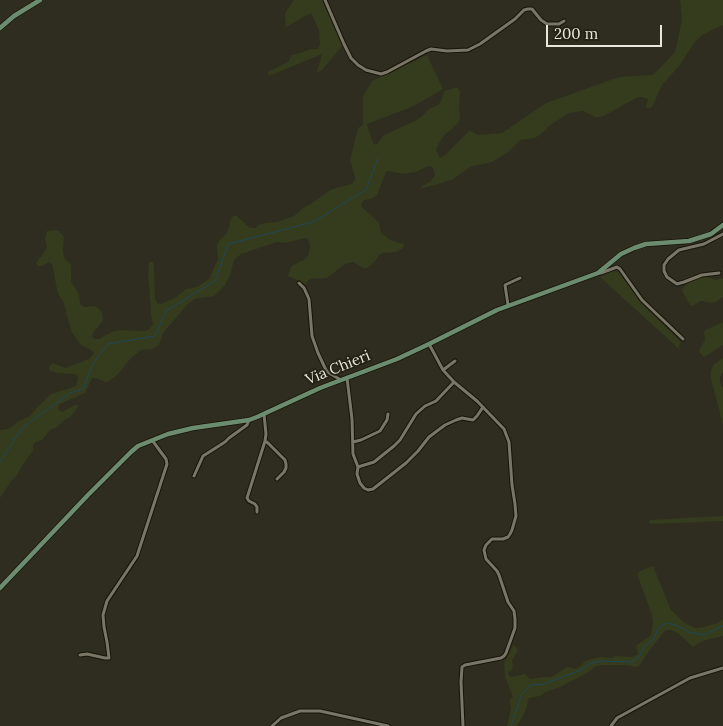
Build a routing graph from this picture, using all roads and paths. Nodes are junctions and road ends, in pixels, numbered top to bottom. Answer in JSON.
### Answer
{"nodes":[{"id":1,"x":40,"y":0,"type":"edge"},
{"id":2,"x":325,"y":0,"type":"edge"},
{"id":3,"x":564,"y":21,"type":"dead end"},
{"id":4,"x":0,"y":28,"type":"edge"},
{"id":5,"x":723,"y":226,"type":"edge"},
{"id":6,"x":723,"y":234,"type":"edge"},
{"id":7,"x":598,"y":273,"type":"junction"},
{"id":8,"x":719,"y":273,"type":"dead end"},
{"id":9,"x":520,"y":278,"type":"dead end"},
{"id":10,"x":299,"y":284,"type":"dead end"},
{"id":11,"x":508,"y":306,"type":"junction"},
{"id":12,"x":682,"y":339,"type":"dead end"},
{"id":13,"x":428,"y":344,"type":"junction"},
{"id":14,"x":455,"y":361,"type":"dead end"},
{"id":15,"x":443,"y":370,"type":"junction"},
{"id":16,"x":344,"y":379,"type":"junction"},
{"id":17,"x":454,"y":382,"type":"junction"},
{"id":18,"x":483,"y":407,"type":"junction"},
{"id":19,"x":264,"y":414,"type":"junction"},
{"id":20,"x":388,"y":414,"type":"dead end"},
{"id":21,"x":249,"y":420,"type":"junction"},
{"id":22,"x":152,"y":440,"type":"junction"},
{"id":23,"x":265,"y":441,"type":"junction"},
{"id":24,"x":353,"y":442,"type":"junction"},
{"id":25,"x":358,"y":467,"type":"junction"},
{"id":26,"x":194,"y":476,"type":"dead end"},
{"id":27,"x":277,"y":478,"type":"dead end"},
{"id":28,"x":257,"y":512,"type":"dead end"},
{"id":29,"x":0,"y":588,"type":"edge"},
{"id":30,"x":80,"y":655,"type":"dead end"},
{"id":31,"x":723,"y":668,"type":"edge"},
{"id":32,"x":272,"y":726,"type":"edge"},
{"id":33,"x":388,"y":726,"type":"edge"},
{"id":34,"x":463,"y":726,"type":"edge"},
{"id":35,"x":611,"y":726,"type":"edge"}],
"edges":[{"from":1,"to":4,"type":"street"},
{"from":2,"to":3,"type":"street"},
{"from":5,"to":7,"type":"street","name":"Via Chieri"},
{"from":6,"to":8,"type":"street"},
{"from":7,"to":11,"type":"street","name":"Via Chieri"},
{"from":7,"to":12,"type":"street"},
{"from":9,"to":11,"type":"street"},
{"from":10,"to":16,"type":"street"},
{"from":11,"to":13,"type":"street","name":"Via Chieri"},
{"from":13,"to":15,"type":"street"},
{"from":13,"to":16,"type":"street","name":"Via Chieri"},
{"from":14,"to":15,"type":"street"},
{"from":15,"to":17,"type":"street"},
{"from":16,"to":19,"type":"street","name":"Via Chieri"},
{"from":16,"to":24,"type":"street"},
{"from":17,"to":18,"type":"street"},
{"from":17,"to":25,"type":"street"},
{"from":18,"to":25,"type":"street"},
{"from":18,"to":34,"type":"street"},
{"from":19,"to":21,"type":"street","name":"Via Chieri"},
{"from":19,"to":23,"type":"street"},
{"from":20,"to":24,"type":"street"},
{"from":21,"to":22,"type":"street","name":"Via Chieri"},
{"from":21,"to":26,"type":"street"},
{"from":22,"to":29,"type":"street","name":"Via Chieri"},
{"from":22,"to":30,"type":"street"},
{"from":23,"to":27,"type":"street"},
{"from":23,"to":28,"type":"street"},
{"from":24,"to":25,"type":"street"},
{"from":31,"to":35,"type":"street"},
{"from":32,"to":33,"type":"street"}]}
